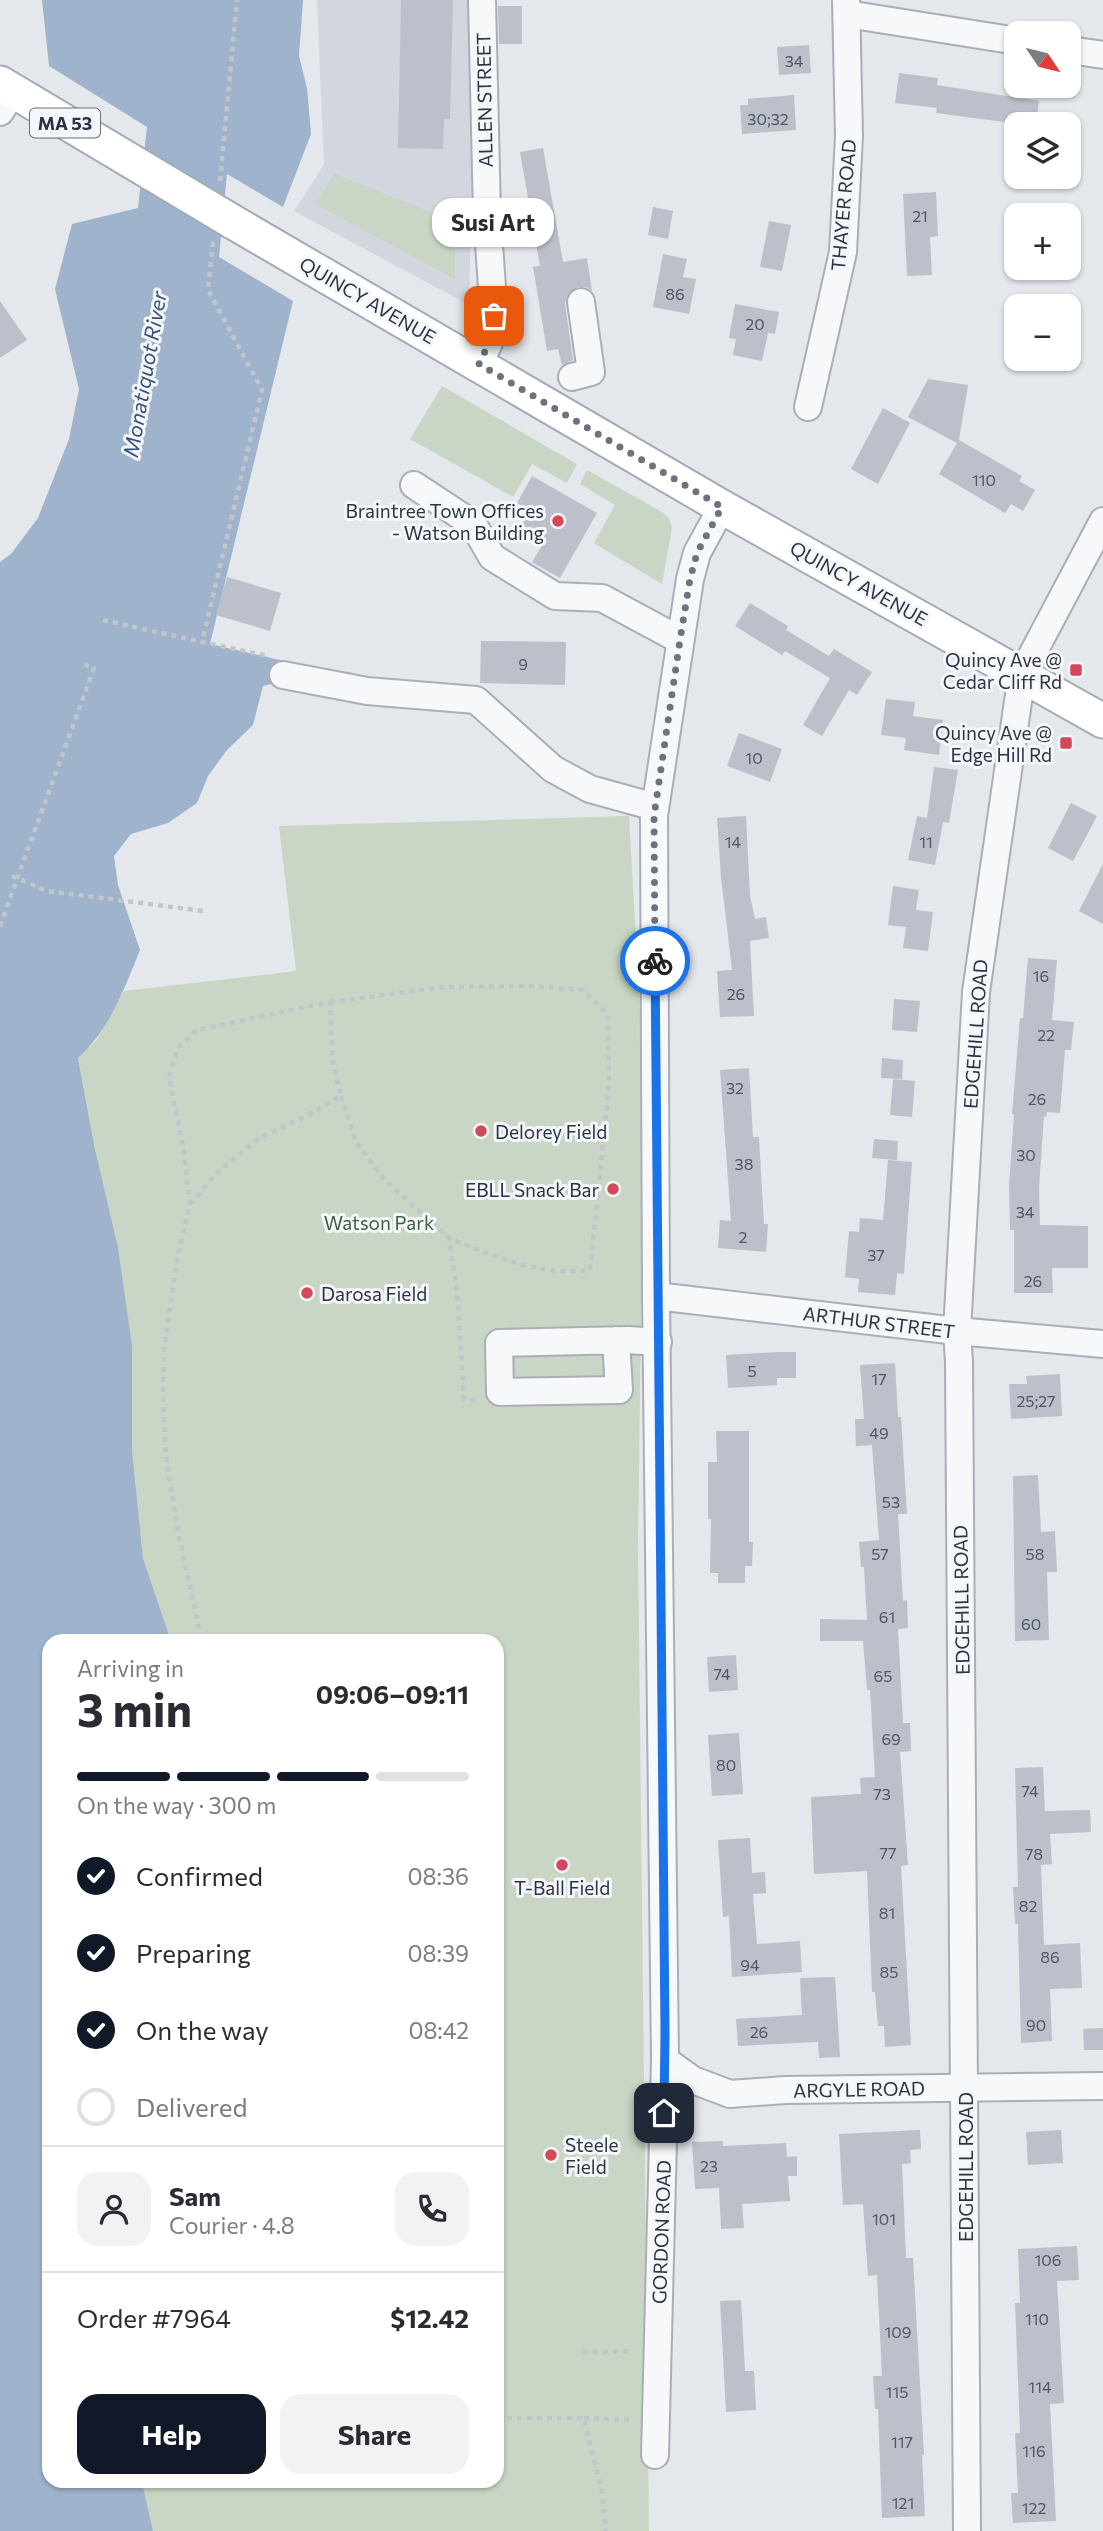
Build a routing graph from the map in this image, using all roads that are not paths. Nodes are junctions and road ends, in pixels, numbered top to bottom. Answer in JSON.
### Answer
{"nodes":[{"id":1,"x":482,"y":0,"type":"edge"},
{"id":2,"x":847,"y":7,"type":"edge"},
{"id":3,"x":1004,"y":38,"type":"edge"},
{"id":4,"x":1082,"y":52,"type":"edge"},
{"id":5,"x":1103,"y":55,"type":"edge"},
{"id":6,"x":4,"y":95,"type":"edge"},
{"id":7,"x":581,"y":302,"type":"dead end"},
{"id":8,"x":479,"y":364,"type":"junction"},
{"id":9,"x":572,"y":377,"type":"dead end"},
{"id":10,"x":808,"y":407,"type":"dead end"},
{"id":11,"x":414,"y":485,"type":"dead end"},
{"id":12,"x":722,"y":507,"type":"junction"},
{"id":13,"x":1103,"y":521,"type":"edge"},
{"id":14,"x":680,"y":640,"type":"junction"},
{"id":15,"x":281,"y":667,"type":"road end"},
{"id":16,"x":1022,"y":674,"type":"junction"},
{"id":17,"x":1103,"y":720,"type":"edge"},
{"id":18,"x":655,"y":807,"type":"junction"},
{"id":19,"x":656,"y":1296,"type":"junction"},
{"id":20,"x":957,"y":1331,"type":"junction"},
{"id":21,"x":616,"y":1340,"type":"junction"},
{"id":22,"x":658,"y":1342,"type":"junction"},
{"id":23,"x":1103,"y":1344,"type":"edge"},
{"id":24,"x":665,"y":2060,"type":"junction"},
{"id":25,"x":1103,"y":2086,"type":"edge"},
{"id":26,"x":964,"y":2087,"type":"junction"},
{"id":27,"x":654,"y":2455,"type":"dead end"},
{"id":28,"x":967,"y":2531,"type":"edge"}],
"edges":[{"from":1,"to":8,"type":"street","name":"ALLEN STREET"},
{"from":2,"to":3,"type":"street"},
{"from":2,"to":10,"type":"street","name":"THAYER ROAD"},
{"from":4,"to":5,"type":"street"},
{"from":6,"to":8,"type":"main road","name":"QUINCY AVENUE","number":"MA 53","bridge":true},
{"from":7,"to":9,"type":"street"},
{"from":8,"to":12,"type":"main road","name":"QUINCY AVENUE","number":"MA 53"},
{"from":11,"to":14,"type":"street"},
{"from":12,"to":14,"type":"street","name":"GORDON ROAD"},
{"from":12,"to":16,"type":"main road","name":"QUINCY AVENUE","number":"MA 53"},
{"from":13,"to":16,"type":"street","name":"EDGEHILL ROAD"},
{"from":14,"to":18,"type":"street","name":"GORDON ROAD"},
{"from":15,"to":18,"type":"street"},
{"from":16,"to":17,"type":"main road","name":"QUINCY AVENUE","number":"MA 53"},
{"from":16,"to":20,"type":"street","name":"EDGEHILL ROAD"},
{"from":18,"to":19,"type":"street","name":"GORDON ROAD"},
{"from":19,"to":20,"type":"street","name":"ARTHUR STREET"},
{"from":19,"to":22,"type":"street","name":"GORDON ROAD"},
{"from":20,"to":23,"type":"street","name":"ARTHUR STREET"},
{"from":20,"to":26,"type":"street","name":"EDGEHILL ROAD"},
{"from":21,"to":21,"type":"street"},
{"from":21,"to":22,"type":"street"},
{"from":22,"to":24,"type":"street","name":"GORDON ROAD"},
{"from":24,"to":26,"type":"street","name":"ARGYLE ROAD"},
{"from":24,"to":27,"type":"street","name":"GORDON ROAD"},
{"from":25,"to":26,"type":"street","name":"ARGYLE ROAD"},
{"from":26,"to":28,"type":"street","name":"EDGEHILL ROAD"}]}
